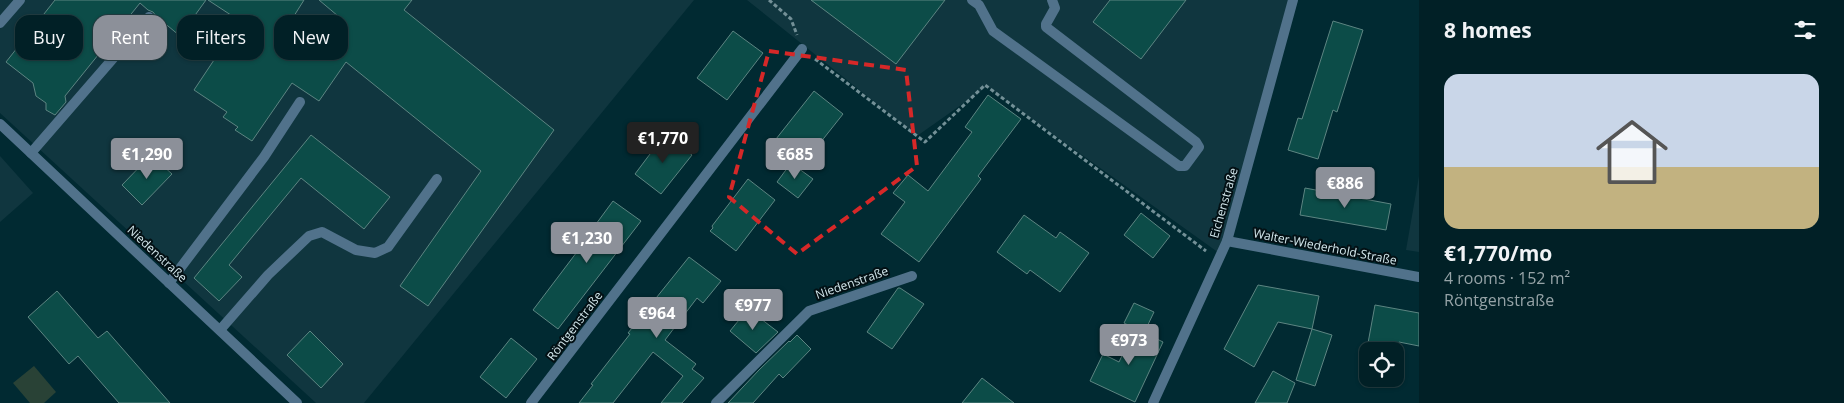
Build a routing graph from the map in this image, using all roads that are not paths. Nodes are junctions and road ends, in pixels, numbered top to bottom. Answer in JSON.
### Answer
{"nodes":[{"id":1,"x":20,"y":0,"type":"edge"},
{"id":2,"x":972,"y":0,"type":"edge"},
{"id":3,"x":1052,"y":0,"type":"edge"},
{"id":4,"x":1293,"y":0,"type":"edge"},
{"id":5,"x":0,"y":23,"type":"edge"},
{"id":6,"x":802,"y":49,"type":"road end"},
{"id":7,"x":112,"y":60,"type":"edge"},
{"id":8,"x":300,"y":102,"type":"dead end"},
{"id":9,"x":0,"y":124,"type":"edge"},
{"id":10,"x":31,"y":154,"type":"junction"},
{"id":11,"x":437,"y":179,"type":"dead end"},
{"id":12,"x":1227,"y":241,"type":"junction"},
{"id":13,"x":912,"y":276,"type":"dead end"},
{"id":14,"x":1419,"y":277,"type":"edge"},
{"id":15,"x":169,"y":283,"type":"junction"},
{"id":16,"x":220,"y":330,"type":"junction"},
{"id":17,"x":297,"y":403,"type":"edge"},
{"id":18,"x":531,"y":403,"type":"edge"},
{"id":19,"x":716,"y":403,"type":"edge"},
{"id":20,"x":1153,"y":403,"type":"edge"}],
"edges":[{"from":1,"to":5,"type":"street"},
{"from":2,"to":3,"type":"street"},
{"from":4,"to":12,"type":"street","name":"Eichenstraße"},
{"from":6,"to":18,"type":"street","name":"Röntgenstraße"},
{"from":7,"to":10,"type":"street"},
{"from":8,"to":15,"type":"street"},
{"from":9,"to":10,"type":"street","name":"Niedenstraße"},
{"from":10,"to":15,"type":"street","name":"Niedenstraße"},
{"from":11,"to":16,"type":"street"},
{"from":12,"to":14,"type":"street","name":"Walter-Wiederhold-Straße"},
{"from":12,"to":20,"type":"street","name":"Eichenstraße"},
{"from":13,"to":19,"type":"street","name":"Niedenstraße"},
{"from":15,"to":16,"type":"street","name":"Niedenstraße"},
{"from":16,"to":17,"type":"street","name":"Niedenstraße"}]}
